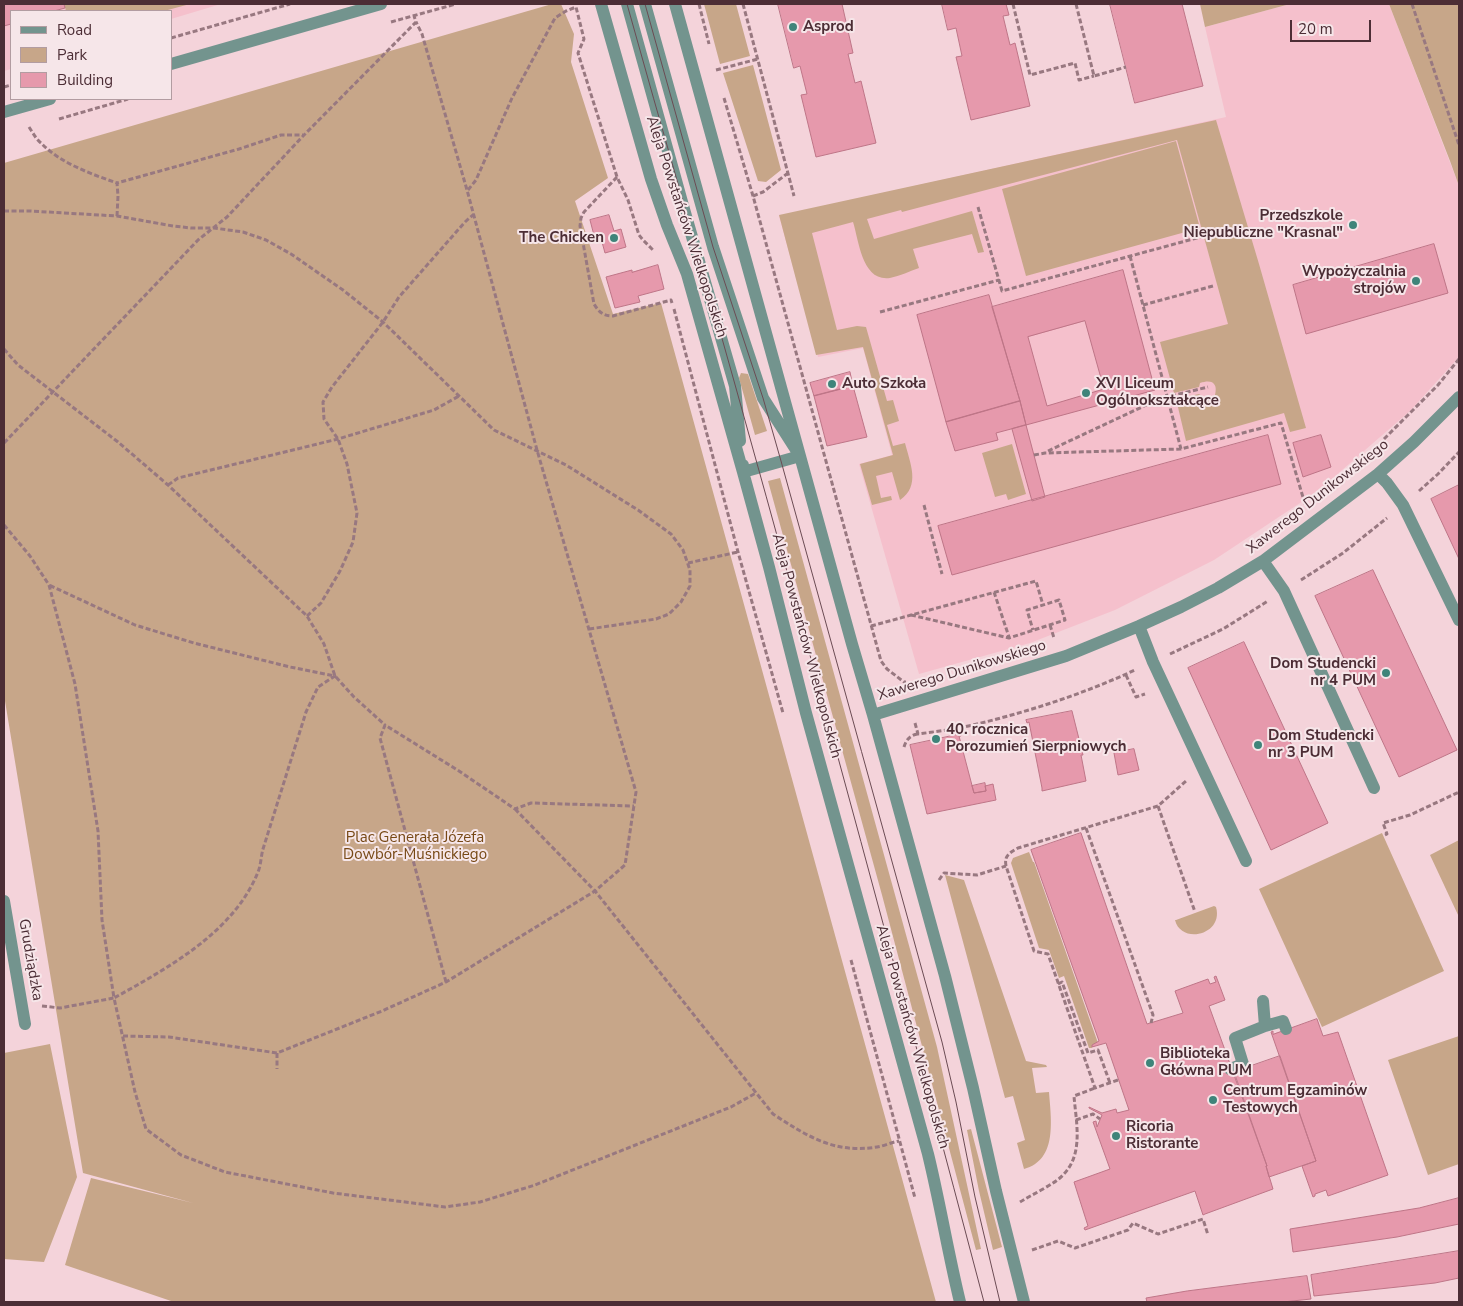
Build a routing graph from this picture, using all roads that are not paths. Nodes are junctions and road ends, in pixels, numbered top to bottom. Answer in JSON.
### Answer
{"nodes":[{"id":1,"x":381,"y":4,"type":"edge"},
{"id":2,"x":601,"y":4,"type":"edge"},
{"id":3,"x":627,"y":4,"type":"edge"},
{"id":4,"x":645,"y":4,"type":"edge"},
{"id":5,"x":675,"y":4,"type":"edge"},
{"id":6,"x":172,"y":64,"type":"edge"},
{"id":7,"x":46,"y":100,"type":"edge"},
{"id":8,"x":4,"y":112,"type":"edge"},
{"id":9,"x":1459,"y":397,"type":"edge"},
{"id":10,"x":800,"y":456,"type":"junction"},
{"id":11,"x":743,"y":472,"type":"junction"},
{"id":12,"x":1378,"y":474,"type":"junction"},
{"id":13,"x":1263,"y":561,"type":"junction"},
{"id":14,"x":1459,"y":620,"type":"edge"},
{"id":15,"x":1139,"y":626,"type":"junction"},
{"id":16,"x":873,"y":715,"type":"junction"},
{"id":17,"x":1374,"y":788,"type":"dead end"},
{"id":18,"x":1246,"y":861,"type":"dead end"},
{"id":19,"x":4,"y":901,"type":"edge"},
{"id":20,"x":1263,"y":1001,"type":"dead end"},
{"id":21,"x":25,"y":1024,"type":"dead end"},
{"id":22,"x":1265,"y":1026,"type":"junction"},
{"id":23,"x":1286,"y":1029,"type":"dead end"},
{"id":24,"x":1230,"y":1069,"type":"dead end"},
{"id":25,"x":960,"y":1302,"type":"edge"},
{"id":26,"x":1024,"y":1302,"type":"edge"}],
"edges":[{"from":1,"to":6,"type":"street"},
{"from":2,"to":11,"type":"street","name":"Aleja Powstańców Wielkopolskich"},
{"from":3,"to":11,"type":"street"},
{"from":4,"to":10,"type":"street"},
{"from":5,"to":10,"type":"street"},
{"from":7,"to":8,"type":"street"},
{"from":9,"to":12,"type":"street","name":"Xawerego Dunikowskiego"},
{"from":10,"to":11,"type":"street"},
{"from":10,"to":16,"type":"street"},
{"from":11,"to":25,"type":"street","name":"Aleja Powstańców Wielkopolskich"},
{"from":12,"to":13,"type":"street","name":"Xawerego Dunikowskiego"},
{"from":12,"to":14,"type":"street"},
{"from":13,"to":15,"type":"street","name":"Xawerego Dunikowskiego"},
{"from":13,"to":17,"type":"street"},
{"from":15,"to":16,"type":"street","name":"Xawerego Dunikowskiego"},
{"from":15,"to":18,"type":"street"},
{"from":16,"to":26,"type":"street"},
{"from":19,"to":21,"type":"street","name":"Grudziądzka"},
{"from":20,"to":22,"type":"street"},
{"from":22,"to":23,"type":"street"},
{"from":22,"to":24,"type":"street"}]}
